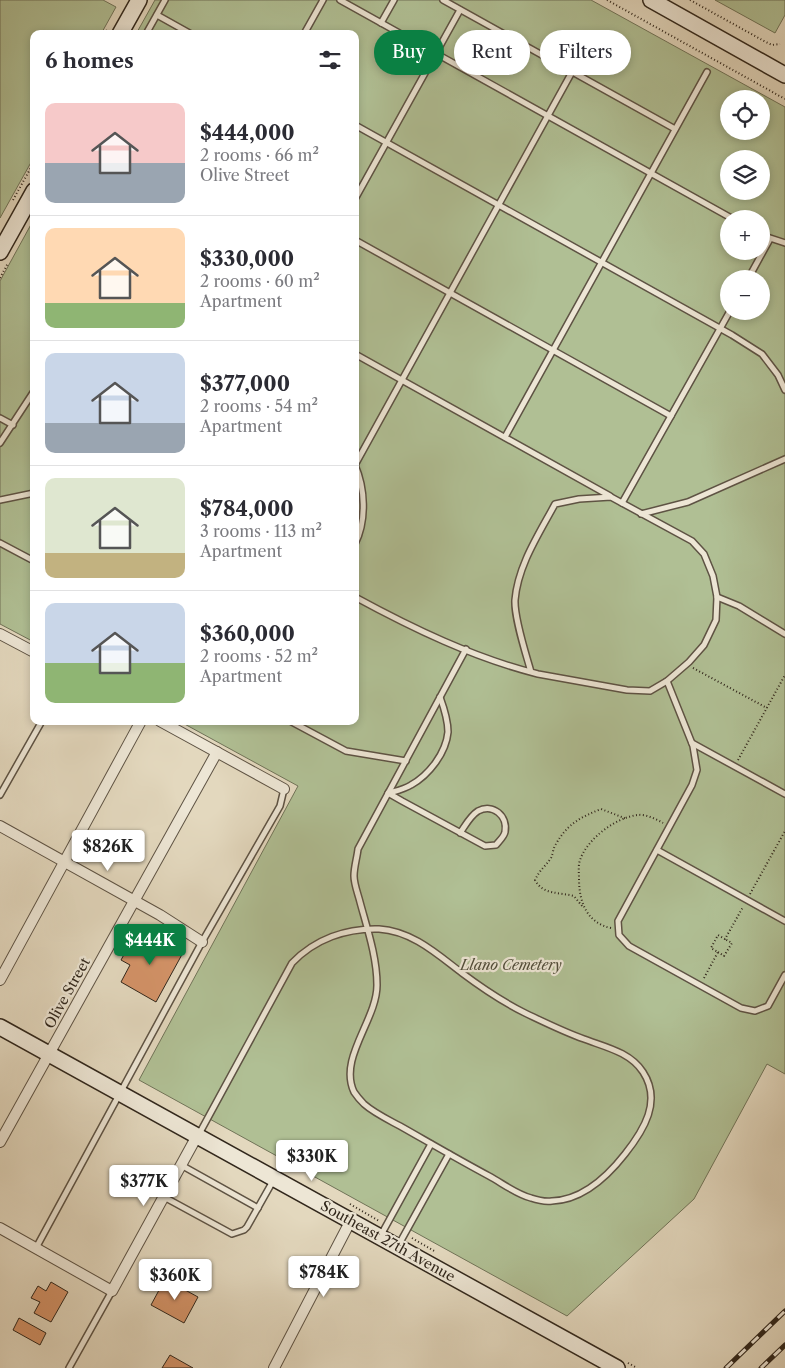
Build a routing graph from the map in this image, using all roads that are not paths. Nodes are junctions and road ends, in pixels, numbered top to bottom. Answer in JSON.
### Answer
{"nodes":[{"id":1,"x":139,"y":0,"type":"edge"},
{"id":2,"x":165,"y":0,"type":"edge"},
{"id":3,"x":323,"y":0,"type":"edge"},
{"id":4,"x":340,"y":0,"type":"edge"},
{"id":5,"x":394,"y":0,"type":"edge"},
{"id":6,"x":443,"y":0,"type":"edge"},
{"id":7,"x":651,"y":0,"type":"edge"},
{"id":8,"x":460,"y":10,"type":"junction"},
{"id":9,"x":157,"y":15,"type":"junction"},
{"id":10,"x":381,"y":23,"type":"junction"},
{"id":11,"x":122,"y":30,"type":"edge"},
{"id":12,"x":148,"y":30,"type":"edge"},
{"id":13,"x":184,"y":30,"type":"edge"},
{"id":14,"x":306,"y":30,"type":"edge"},
{"id":15,"x":393,"y":30,"type":"edge"},
{"id":16,"x":444,"y":39,"type":"edge"},
{"id":17,"x":540,"y":54,"type":"edge"},
{"id":18,"x":444,"y":58,"type":"edge"},
{"id":19,"x":783,"y":69,"type":"edge"},
{"id":20,"x":707,"y":72,"type":"dead end"},
{"id":21,"x":424,"y":75,"type":"edge"},
{"id":22,"x":570,"y":75,"type":"edge"},
{"id":23,"x":577,"y":75,"type":"edge"},
{"id":24,"x":548,"y":116,"type":"junction"},
{"id":25,"x":359,"y":127,"type":"edge"},
{"id":26,"x":675,"y":129,"type":"junction"},
{"id":27,"x":386,"y":142,"type":"junction"},
{"id":28,"x":651,"y":173,"type":"junction"},
{"id":29,"x":359,"y":192,"type":"edge"},
{"id":30,"x":30,"y":198,"type":"edge"},
{"id":31,"x":499,"y":205,"type":"junction"},
{"id":32,"x":720,"y":212,"type":"edge"},
{"id":33,"x":770,"y":239,"type":"edge"},
{"id":34,"x":359,"y":242,"type":"edge"},
{"id":35,"x":785,"y":244,"type":"edge"},
{"id":36,"x":0,"y":252,"type":"edge"},
{"id":37,"x":602,"y":262,"type":"junction"},
{"id":38,"x":450,"y":293,"type":"junction"},
{"id":39,"x":725,"y":320,"type":"edge"},
{"id":40,"x":720,"y":328,"type":"junction"},
{"id":41,"x":553,"y":350,"type":"junction"},
{"id":42,"x":359,"y":356,"type":"edge"},
{"id":43,"x":402,"y":380,"type":"junction"},
{"id":44,"x":785,"y":390,"type":"edge"},
{"id":45,"x":30,"y":397,"type":"edge"},
{"id":46,"x":671,"y":416,"type":"junction"},
{"id":47,"x":0,"y":418,"type":"edge"},
{"id":48,"x":12,"y":425,"type":"junction"},
{"id":49,"x":505,"y":437,"type":"junction"},
{"id":50,"x":0,"y":444,"type":"edge"},
{"id":51,"x":359,"y":458,"type":"edge"},
{"id":52,"x":785,"y":459,"type":"edge"},
{"id":53,"x":359,"y":478,"type":"edge"},
{"id":54,"x":30,"y":494,"type":"edge"},
{"id":55,"x":611,"y":497,"type":"junction"},
{"id":56,"x":0,"y":500,"type":"edge"},
{"id":57,"x":622,"y":503,"type":"junction"},
{"id":58,"x":642,"y":514,"type":"junction"},
{"id":59,"x":359,"y":527,"type":"edge"},
{"id":60,"x":0,"y":543,"type":"edge"},
{"id":61,"x":30,"y":560,"type":"edge"},
{"id":62,"x":718,"y":597,"type":"junction"},
{"id":63,"x":359,"y":599,"type":"edge"},
{"id":64,"x":0,"y":634,"type":"edge"},
{"id":65,"x":785,"y":634,"type":"edge"},
{"id":66,"x":466,"y":649,"type":"junction"},
{"id":67,"x":30,"y":650,"type":"edge"},
{"id":68,"x":531,"y":672,"type":"junction"},
{"id":69,"x":667,"y":681,"type":"junction"},
{"id":70,"x":440,"y":697,"type":"junction"},
{"id":71,"x":40,"y":725,"type":"edge"},
{"id":72,"x":139,"y":725,"type":"edge"},
{"id":73,"x":167,"y":725,"type":"edge"},
{"id":74,"x":297,"y":725,"type":"edge"},
{"id":75,"x":692,"y":743,"type":"junction"},
{"id":76,"x":216,"y":752,"type":"junction"},
{"id":77,"x":406,"y":761,"type":"junction"},
{"id":78,"x":284,"y":788,"type":"joint"},
{"id":79,"x":388,"y":793,"type":"junction"},
{"id":80,"x":785,"y":794,"type":"edge"},
{"id":81,"x":0,"y":795,"type":"edge"},
{"id":82,"x":0,"y":826,"type":"edge"},
{"id":83,"x":460,"y":833,"type":"junction"},
{"id":84,"x":657,"y":850,"type":"junction"},
{"id":85,"x":65,"y":862,"type":"junction"},
{"id":86,"x":134,"y":900,"type":"junction"},
{"id":87,"x":785,"y":921,"type":"edge"},
{"id":88,"x":367,"y":930,"type":"junction"},
{"id":89,"x":202,"y":942,"type":"junction"},
{"id":90,"x":785,"y":975,"type":"edge"},
{"id":91,"x":0,"y":980,"type":"edge"},
{"id":92,"x":0,"y":1028,"type":"edge"},
{"id":93,"x":49,"y":1054,"type":"junction"},
{"id":94,"x":120,"y":1093,"type":"junction"},
{"id":95,"x":197,"y":1136,"type":"junction"},
{"id":96,"x":0,"y":1142,"type":"edge"},
{"id":97,"x":431,"y":1144,"type":"junction"},
{"id":98,"x":449,"y":1154,"type":"junction"},
{"id":99,"x":181,"y":1165,"type":"junction"},
{"id":100,"x":274,"y":1178,"type":"junction"},
{"id":101,"x":164,"y":1197,"type":"junction"},
{"id":102,"x":258,"y":1208,"type":"junction"},
{"id":103,"x":351,"y":1220,"type":"junction"},
{"id":104,"x":0,"y":1228,"type":"edge"},
{"id":105,"x":380,"y":1236,"type":"junction"},
{"id":106,"x":398,"y":1246,"type":"junction"},
{"id":107,"x":36,"y":1248,"type":"junction"},
{"id":108,"x":112,"y":1291,"type":"junction"},
{"id":109,"x":69,"y":1368,"type":"edge"},
{"id":110,"x":274,"y":1368,"type":"edge"},
{"id":111,"x":617,"y":1368,"type":"edge"}],
"edges":[{"from":1,"to":11,"type":"main road"},
{"from":2,"to":9,"type":"lane"},
{"from":3,"to":14,"type":"lane"},
{"from":4,"to":10,"type":"lane"},
{"from":5,"to":10,"type":"lane"},
{"from":6,"to":8,"type":"lane"},
{"from":7,"to":19,"type":"main road"},
{"from":8,"to":16,"type":"lane"},
{"from":8,"to":17,"type":"lane"},
{"from":9,"to":12,"type":"lane"},
{"from":9,"to":13,"type":"lane"},
{"from":10,"to":15,"type":"lane"},
{"from":18,"to":24,"type":"lane"},
{"from":20,"to":26,"type":"lane"},
{"from":21,"to":27,"type":"lane"},
{"from":22,"to":24,"type":"lane"},
{"from":23,"to":26,"type":"lane"},
{"from":24,"to":28,"type":"lane"},
{"from":24,"to":31,"type":"lane"},
{"from":25,"to":27,"type":"lane"},
{"from":26,"to":28,"type":"lane"},
{"from":27,"to":29,"type":"lane"},
{"from":27,"to":31,"type":"lane"},
{"from":28,"to":32,"type":"lane"},
{"from":28,"to":37,"type":"lane"},
{"from":30,"to":36,"type":"main road"},
{"from":31,"to":37,"type":"lane"},
{"from":31,"to":38,"type":"lane"},
{"from":33,"to":35,"type":"lane"},
{"from":34,"to":38,"type":"lane"},
{"from":37,"to":40,"type":"lane"},
{"from":37,"to":41,"type":"lane"},
{"from":38,"to":41,"type":"lane"},
{"from":38,"to":43,"type":"lane"},
{"from":39,"to":40,"type":"lane"},
{"from":40,"to":44,"type":"lane"},
{"from":40,"to":46,"type":"lane"},
{"from":41,"to":46,"type":"lane"},
{"from":41,"to":49,"type":"lane"},
{"from":42,"to":43,"type":"lane"},
{"from":43,"to":49,"type":"lane"},
{"from":43,"to":51,"type":"lane"},
{"from":45,"to":48,"type":"lane"},
{"from":46,"to":57,"type":"lane"},
{"from":47,"to":48,"type":"lane"},
{"from":48,"to":50,"type":"lane"},
{"from":49,"to":55,"type":"lane"},
{"from":52,"to":58,"type":"lane"},
{"from":53,"to":59,"type":"lane"},
{"from":54,"to":56,"type":"lane"},
{"from":55,"to":57,"type":"lane"},
{"from":55,"to":68,"type":"lane"},
{"from":57,"to":58,"type":"lane"},
{"from":58,"to":62,"type":"lane"},
{"from":60,"to":61,"type":"lane"},
{"from":62,"to":65,"type":"lane"},
{"from":62,"to":69,"type":"lane"},
{"from":63,"to":66,"type":"lane"},
{"from":64,"to":67,"type":"street"},
{"from":66,"to":68,"type":"lane"},
{"from":66,"to":70,"type":"lane"},
{"from":68,"to":69,"type":"lane"},
{"from":69,"to":75,"type":"lane"},
{"from":70,"to":77,"type":"lane"},
{"from":70,"to":79,"type":"lane"},
{"from":71,"to":81,"type":"lane"},
{"from":72,"to":85,"type":"street"},
{"from":73,"to":76,"type":"street"},
{"from":74,"to":77,"type":"lane"},
{"from":75,"to":80,"type":"lane"},
{"from":75,"to":84,"type":"lane"},
{"from":76,"to":78,"type":"street"},
{"from":76,"to":86,"type":"street","name":"Olive Street"},
{"from":77,"to":79,"type":"lane"},
{"from":78,"to":89,"type":"lane"},
{"from":79,"to":83,"type":"lane"},
{"from":79,"to":88,"type":"lane"},
{"from":82,"to":85,"type":"street"},
{"from":83,"to":83,"type":"lane"},
{"from":84,"to":87,"type":"lane"},
{"from":84,"to":90,"type":"lane"},
{"from":85,"to":86,"type":"street"},
{"from":85,"to":91,"type":"street"},
{"from":86,"to":89,"type":"street"},
{"from":86,"to":93,"type":"street","name":"Olive Street"},
{"from":88,"to":95,"type":"lane"},
{"from":88,"to":97,"type":"lane"},
{"from":88,"to":98,"type":"lane"},
{"from":89,"to":94,"type":"lane"},
{"from":92,"to":93,"type":"main road","name":"Southeast 27th Avenue"},
{"from":93,"to":94,"type":"main road","name":"Southeast 27th Avenue"},
{"from":93,"to":96,"type":"street","name":"Olive Street"},
{"from":94,"to":95,"type":"main road","name":"Southeast 27th Avenue"},
{"from":94,"to":107,"type":"lane"},
{"from":95,"to":99,"type":"street"},
{"from":95,"to":100,"type":"main road","name":"Southeast 27th Avenue"},
{"from":97,"to":98,"type":"lane"},
{"from":97,"to":105,"type":"lane"},
{"from":98,"to":106,"type":"lane"},
{"from":99,"to":101,"type":"street"},
{"from":99,"to":102,"type":"lane"},
{"from":100,"to":102,"type":"lane"},
{"from":100,"to":103,"type":"main road","name":"Southeast 27th Avenue"},
{"from":101,"to":102,"type":"lane"},
{"from":101,"to":108,"type":"street"},
{"from":103,"to":105,"type":"main road","name":"Southeast 27th Avenue"},
{"from":103,"to":110,"type":"street"},
{"from":104,"to":107,"type":"street"},
{"from":105,"to":106,"type":"main road","name":"Southeast 27th Avenue"},
{"from":106,"to":111,"type":"main road","name":"Southeast 27th Avenue"},
{"from":107,"to":108,"type":"street"},
{"from":108,"to":109,"type":"lane"}]}
